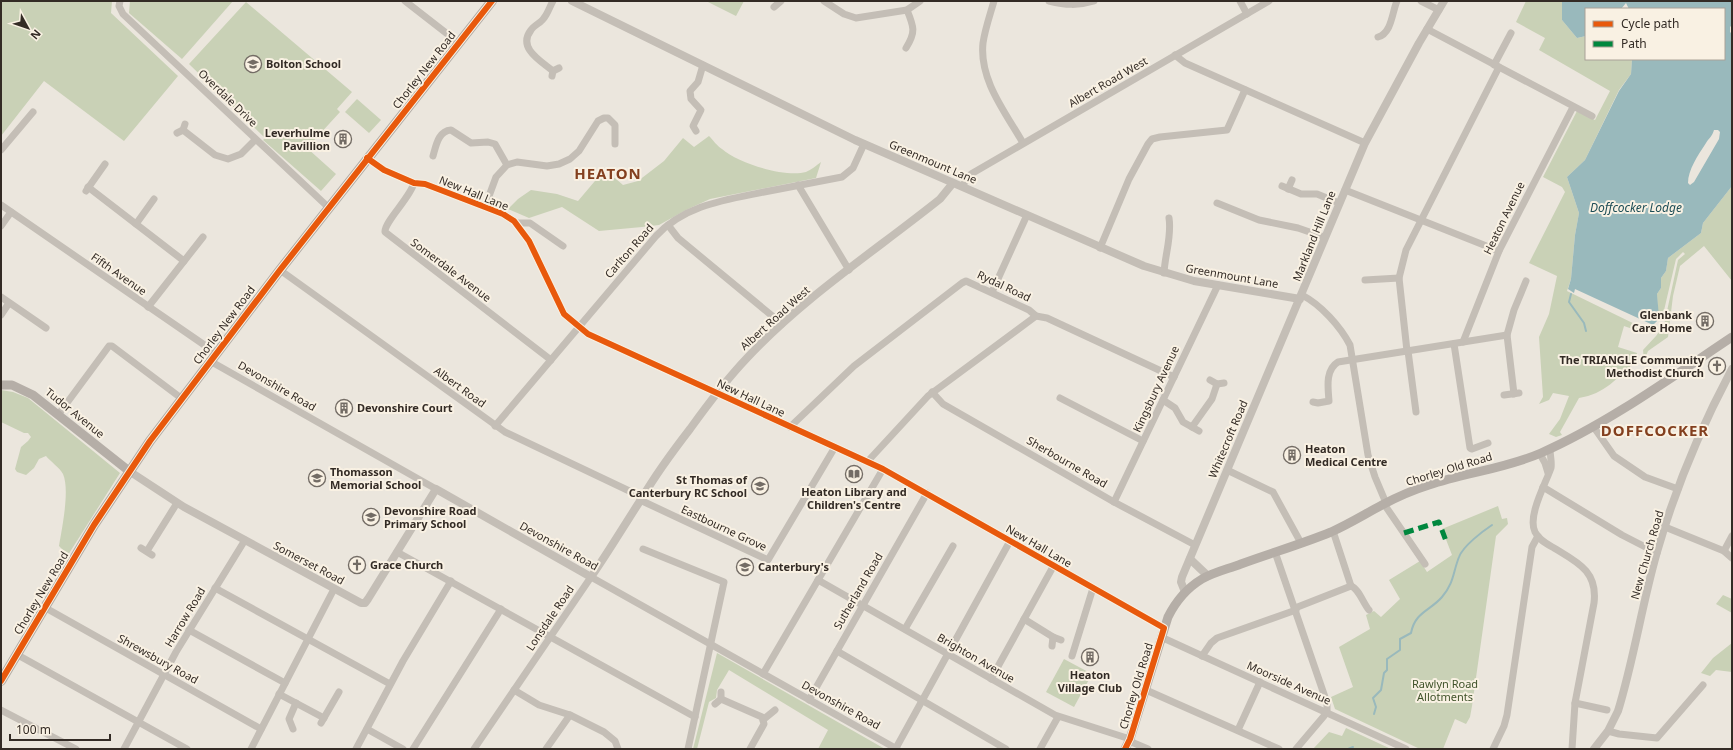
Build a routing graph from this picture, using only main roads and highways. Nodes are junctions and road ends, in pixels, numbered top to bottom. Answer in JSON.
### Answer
{"nodes":[{"id":1,"x":491,"y":1,"type":"edge"},
{"id":2,"x":1732,"y":337,"type":"edge"},
{"id":3,"x":1,"y":385,"type":"edge"},
{"id":4,"x":129,"y":471,"type":"junction"},
{"id":5,"x":1,"y":681,"type":"edge"},
{"id":6,"x":1128,"y":743,"type":"edge"}],
"edges":[{"from":1,"to":4,"type":"main road","name":"Chorley New Road"},
{"from":2,"to":6,"type":"main road","name":"Chorley Old Road"},
{"from":3,"to":4,"type":"main road","name":"Tudor Avenue"},
{"from":4,"to":5,"type":"main road","name":"Chorley New Road"}]}
